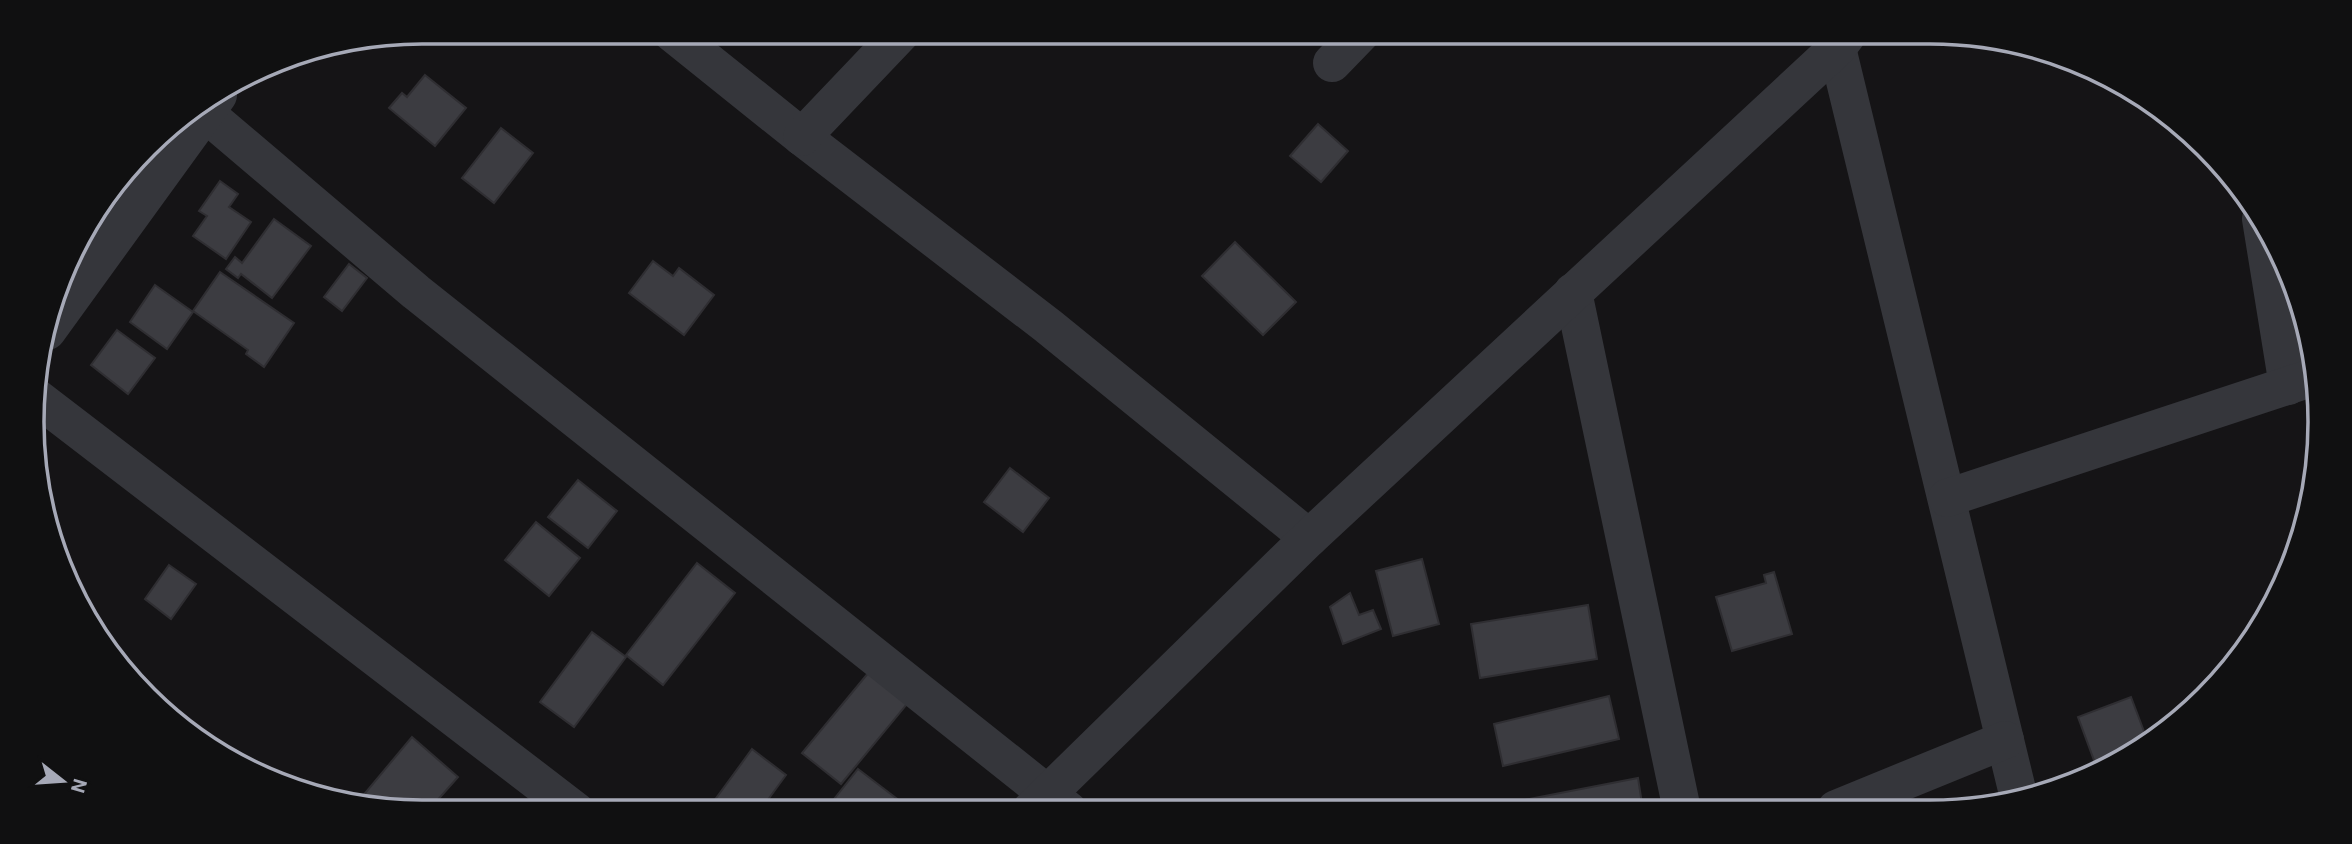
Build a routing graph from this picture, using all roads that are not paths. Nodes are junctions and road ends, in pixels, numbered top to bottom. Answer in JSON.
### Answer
{"nodes":[{"id":1,"x":686,"y":44,"type":"edge"},
{"id":2,"x":891,"y":44,"type":"edge"},
{"id":3,"x":1350,"y":44,"type":"edge"},
{"id":4,"x":1831,"y":44,"type":"edge"},
{"id":5,"x":1840,"y":44,"type":"edge"},
{"id":6,"x":1332,"y":63,"type":"dead end"},
{"id":7,"x":210,"y":108,"type":"edge"},
{"id":8,"x":198,"y":117,"type":"edge"},
{"id":9,"x":802,"y":137,"type":"junction"},
{"id":10,"x":2272,"y":262,"type":"edge"},
{"id":11,"x":1573,"y":292,"type":"junction"},
{"id":12,"x":61,"y":312,"type":"edge"},
{"id":13,"x":2303,"y":381,"type":"edge"},
{"id":14,"x":45,"y":404,"type":"edge"},
{"id":15,"x":1947,"y":498,"type":"junction"},
{"id":16,"x":1309,"y":538,"type":"junction"},
{"id":17,"x":2006,"y":740,"type":"junction"},
{"id":18,"x":2017,"y":790,"type":"edge"},
{"id":19,"x":561,"y":800,"type":"edge"},
{"id":20,"x":1043,"y":800,"type":"edge"},
{"id":21,"x":1054,"y":800,"type":"edge"},
{"id":22,"x":1680,"y":800,"type":"edge"},
{"id":23,"x":1858,"y":800,"type":"edge"}],
"edges":[{"from":1,"to":9,"type":"street"},
{"from":2,"to":9,"type":"street"},
{"from":3,"to":6,"type":"street"},
{"from":4,"to":11,"type":"street"},
{"from":5,"to":15,"type":"street"},
{"from":7,"to":20,"type":"street"},
{"from":8,"to":12,"type":"street"},
{"from":9,"to":16,"type":"street"},
{"from":10,"to":13,"type":"street"},
{"from":11,"to":16,"type":"street"},
{"from":11,"to":22,"type":"street"},
{"from":13,"to":15,"type":"street"},
{"from":14,"to":19,"type":"street"},
{"from":15,"to":17,"type":"street"},
{"from":16,"to":21,"type":"street"},
{"from":17,"to":18,"type":"street"},
{"from":17,"to":23,"type":"street"}]}
